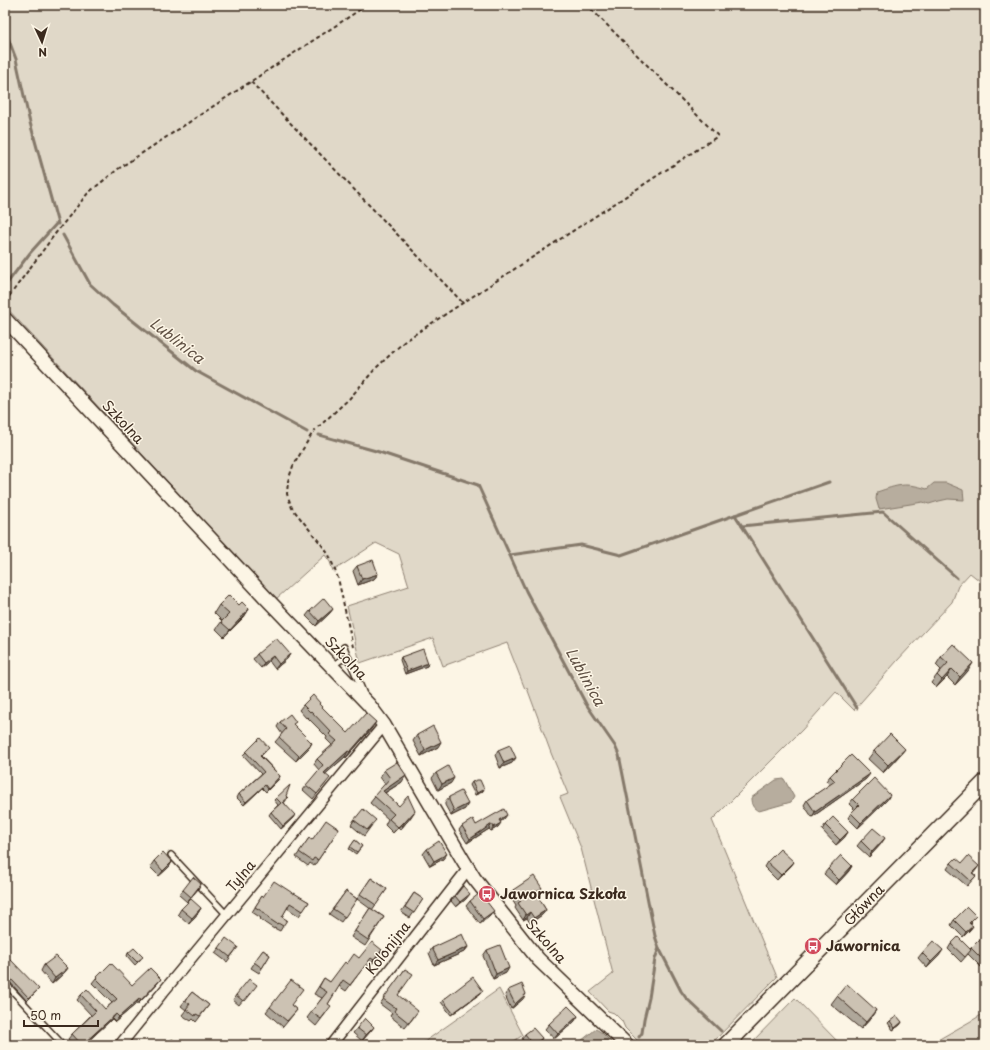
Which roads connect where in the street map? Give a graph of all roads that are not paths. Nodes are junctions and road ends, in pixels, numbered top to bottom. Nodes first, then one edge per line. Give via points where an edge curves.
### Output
1 (5, 319) edge
2 (344, 647) dead end
3 (350, 661) junction
4 (332, 667) junction
5 (370, 705) junction
6 (384, 725) junction
7 (985, 782) edge
8 (171, 855) dead end
9 (468, 869) junction
10 (227, 914) junction
11 (5, 983) edge
12 (63, 1045) edge
13 (120, 1045) edge
14 (331, 1045) edge
15 (627, 1045) edge
16 (726, 1045) edge

1 - 4 street, Szkolna
2 - 3 lane
3 - 4 lane via 342,659
3 - 5 lane
4 - 5 street, Szkolna
5 - 6 street, Szkolna
6 - 9 street, Szkolna
6 - 10 street, Tylna
7 - 16 main road, Główna
8 - 10 lane
9 - 14 street, Kolonijna
9 - 15 street, Szkolna via 538,959
10 - 13 street, Tylna
11 - 12 lane

